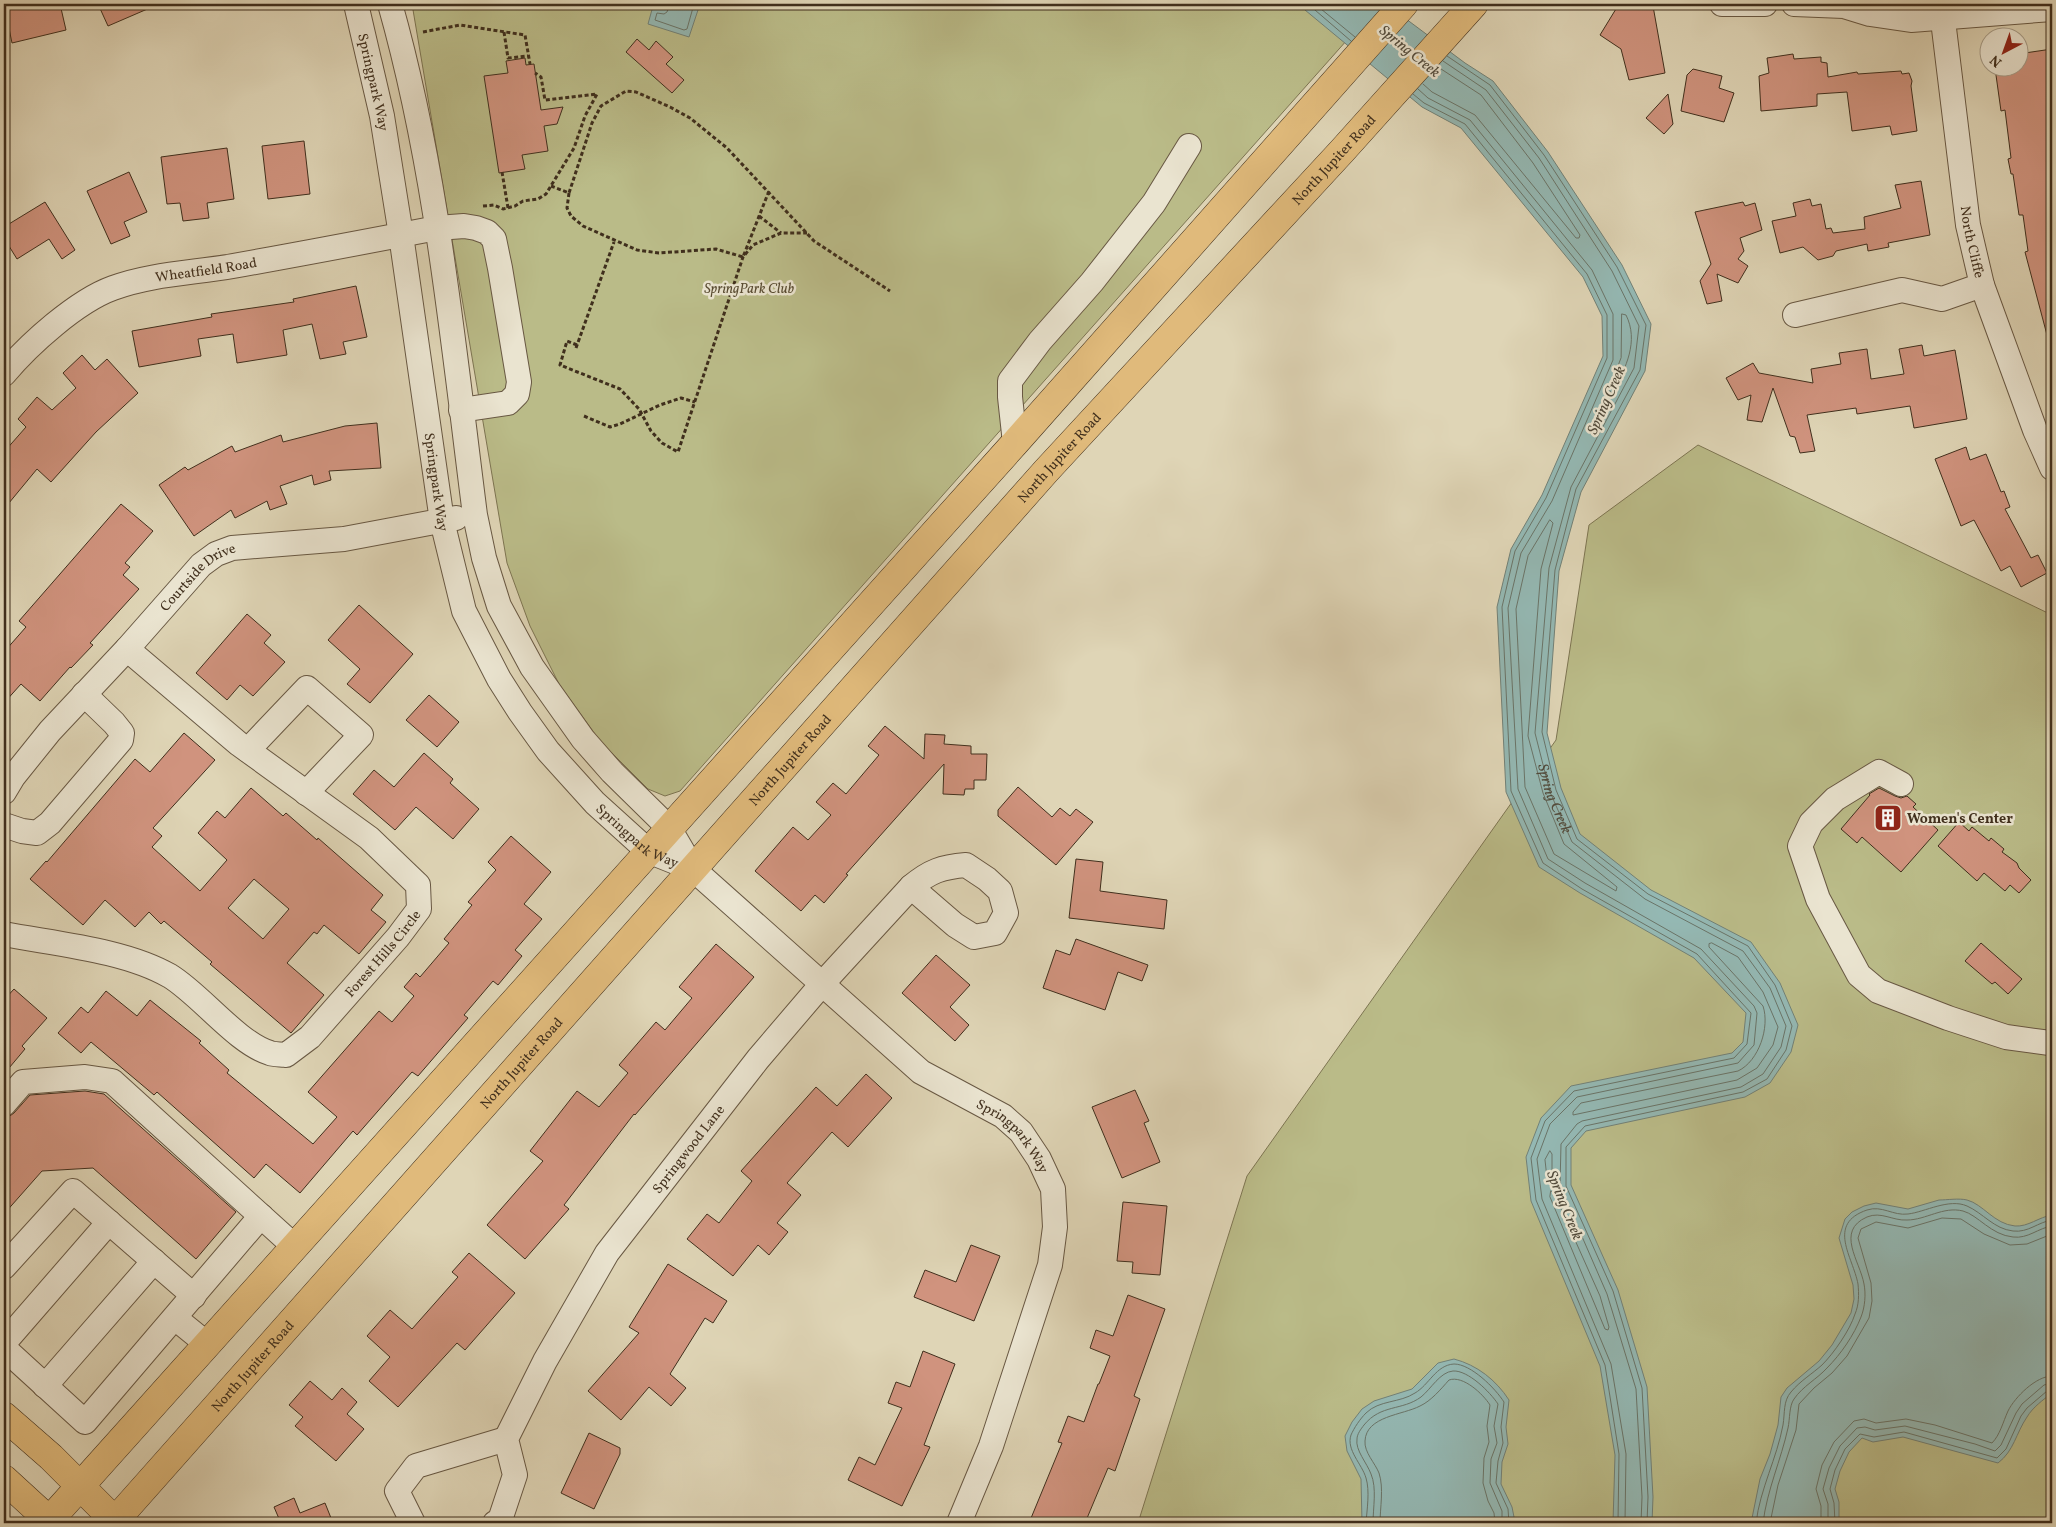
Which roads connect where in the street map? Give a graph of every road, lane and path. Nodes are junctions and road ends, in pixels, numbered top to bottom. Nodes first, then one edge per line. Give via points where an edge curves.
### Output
1 (356, 4) edge
2 (390, 4) edge
3 (1404, 4) edge
4 (1474, 4) edge
5 (1722, 4) edge
6 (1765, 4) edge
7 (1794, 4) edge
8 (2052, 9) edge
9 (1941, 11) edge
10 (423, 32) dead end
11 (504, 32) junction
12 (528, 56) junction
13 (530, 64) dead end
14 (535, 73) dead end
15 (1190, 146) dead end
16 (502, 172) dead end
17 (551, 186) junction
18 (769, 191) junction
19 (569, 193) junction
20 (474, 207) dead end
21 (508, 208) junction
22 (759, 216) junction
23 (438, 228) junction
24 (808, 233) junction
25 (781, 234) junction
26 (401, 235) junction
27 (614, 242) junction
28 (743, 258) junction
29 (1982, 286) junction
30 (890, 290) dead end
31 (1794, 315) dead end
32 (4, 374) edge
33 (695, 402) junction
34 (461, 410) junction
35 (642, 414) junction
36 (584, 416) dead end
37 (1015, 443) junction
38 (2052, 468) edge
39 (1046, 471) junction
40 (475, 515) junction
41 (442, 521) junction
42 (127, 649) junction
43 (84, 694) junction
44 (248, 750) junction
45 (1901, 784) dead end
46 (4, 792) edge
47 (306, 793) junction
48 (4, 824) edge
49 (669, 828) junction
50 (648, 851) junction
51 (693, 869) junction
52 (910, 887) dead end
53 (4, 934) edge
54 (822, 984) junction
55 (2052, 1042) edge
56 (4, 1104) edge
57 (261, 1216) junction
58 (109, 1222) junction
59 (294, 1246) junction
60 (154, 1260) junction
61 (4, 1267) edge
62 (194, 1296) junction
63 (175, 1318) junction
64 (4, 1343) edge
65 (207, 1344) junction
66 (4, 1348) edge
67 (45, 1386) junction
68 (4, 1416) edge
69 (506, 1439) junction
70 (4, 1479) edge
71 (79, 1487) junction
72 (50, 1522) edge
73 (115, 1523) edge
74 (413, 1523) edge
75 (495, 1523) edge
76 (959, 1523) edge

1 - 26 street, Springpark Way via 382,116
2 - 23 street, Springpark Way via 416,105
3 - 37 main road
4 - 39 main road, North Jupiter Road
5 - 6 street
7 - 9 street via 1844,6 1870,14 1911,20
8 - 9 street
9 - 29 street, North Cliffe via 1968,225
10 - 11 path via 460,25
11 - 12 path via 525,35
11 - 12 path via 508,58
12 - 13 path
14 - 17 path via 540,77 545,100 597,94 574,148
15 - 37 street via 1154,203 1010,381
16 - 21 path
17 - 19 path
17 - 21 path via 538,199 523,200
18 - 19 path via 727,148 690,118 636,92 626,91 601,106 592,123
18 - 22 path
18 - 24 path
19 - 27 path via 567,208 571,216
20 - 21 path via 494,205
22 - 25 path
22 - 28 path
23 - 26 street, Wheatfield Road
23 - 34 street, Springpark Way
23 - 34 street, Wheatfield Road via 476,228 494,239 519,382 517,394 508,403
24 - 25 path
24 - 30 path via 814,241
25 - 28 path via 753,245
26 - 32 street, Wheatfield Road via 156,277 113,288 47,330
26 - 41 street, Springpark Way
27 - 28 path via 658,254 716,249
27 - 35 path via 577,347 567,342 560,365 620,388
28 - 33 path
29 - 31 street via 1942,299 1902,290
29 - 38 street, North Cliffe
33 - 35 path via 681,398
33 - 35 path via 678,452 662,443
34 - 40 street, Springpark Way
35 - 36 path via 610,427
37 - 39 main road
37 - 49 main road
39 - 51 main road, North Jupiter Road
40 - 41 street, Courtside Drive
40 - 49 street, Springpark Way via 499,606 532,667 582,739
41 - 42 street, Courtside Drive via 344,539 232,548 216,554 201,565
41 - 50 street, Springpark Way via 464,611 499,679 548,751 595,803
42 - 43 street, Courtside Drive
42 - 44 street, Forest Hills Circle
43 - 46 street, Courtside Drive via 50,731
43 - 48 street via 114,723 122,734 120,740 50,823 37,833
44 - 47 street, Forest Hills Circle
44 - 47 street via 307,688 361,735
45 - 55 street via 1880,772 1835,799 1811,823 1800,846 1818,899 1859,975 1878,991 1948,1018 2006,1037
47 - 53 street, Forest Hills Circle via 369,838 418,885 419,909 310,1037 286,1055 270,1053 249,1042 171,977 141,963
49 - 50 main road
49 - 51 street, Springpark Way
50 - 51 street, Springpark Way
50 - 59 main road
51 - 54 street, Springpark Way
51 - 73 main road, North Jupiter Road
52 - 54 street, Springwood Lane
54 - 69 street, Springwood Lane via 758,1059 607,1253 545,1361
54 - 76 street, Springpark Way via 922,1072 1003,1116 1021,1132 1053,1189 1056,1227 1050,1265 991,1446
56 - 57 street via 23,1082 85,1077 112,1081
57 - 59 street
57 - 62 street
58 - 60 street
58 - 61 street via 73,1191
58 - 64 street
59 - 65 main road
60 - 62 street
60 - 67 street
62 - 63 street
63 - 65 street
63 - 67 street via 85,1422
65 - 71 main road
66 - 67 street
68 - 71 main road via 51,1457
69 - 74 street via 416,1466 397,1491
69 - 75 street via 515,1475 500,1520
70 - 72 main road
71 - 72 main road
71 - 73 main road

